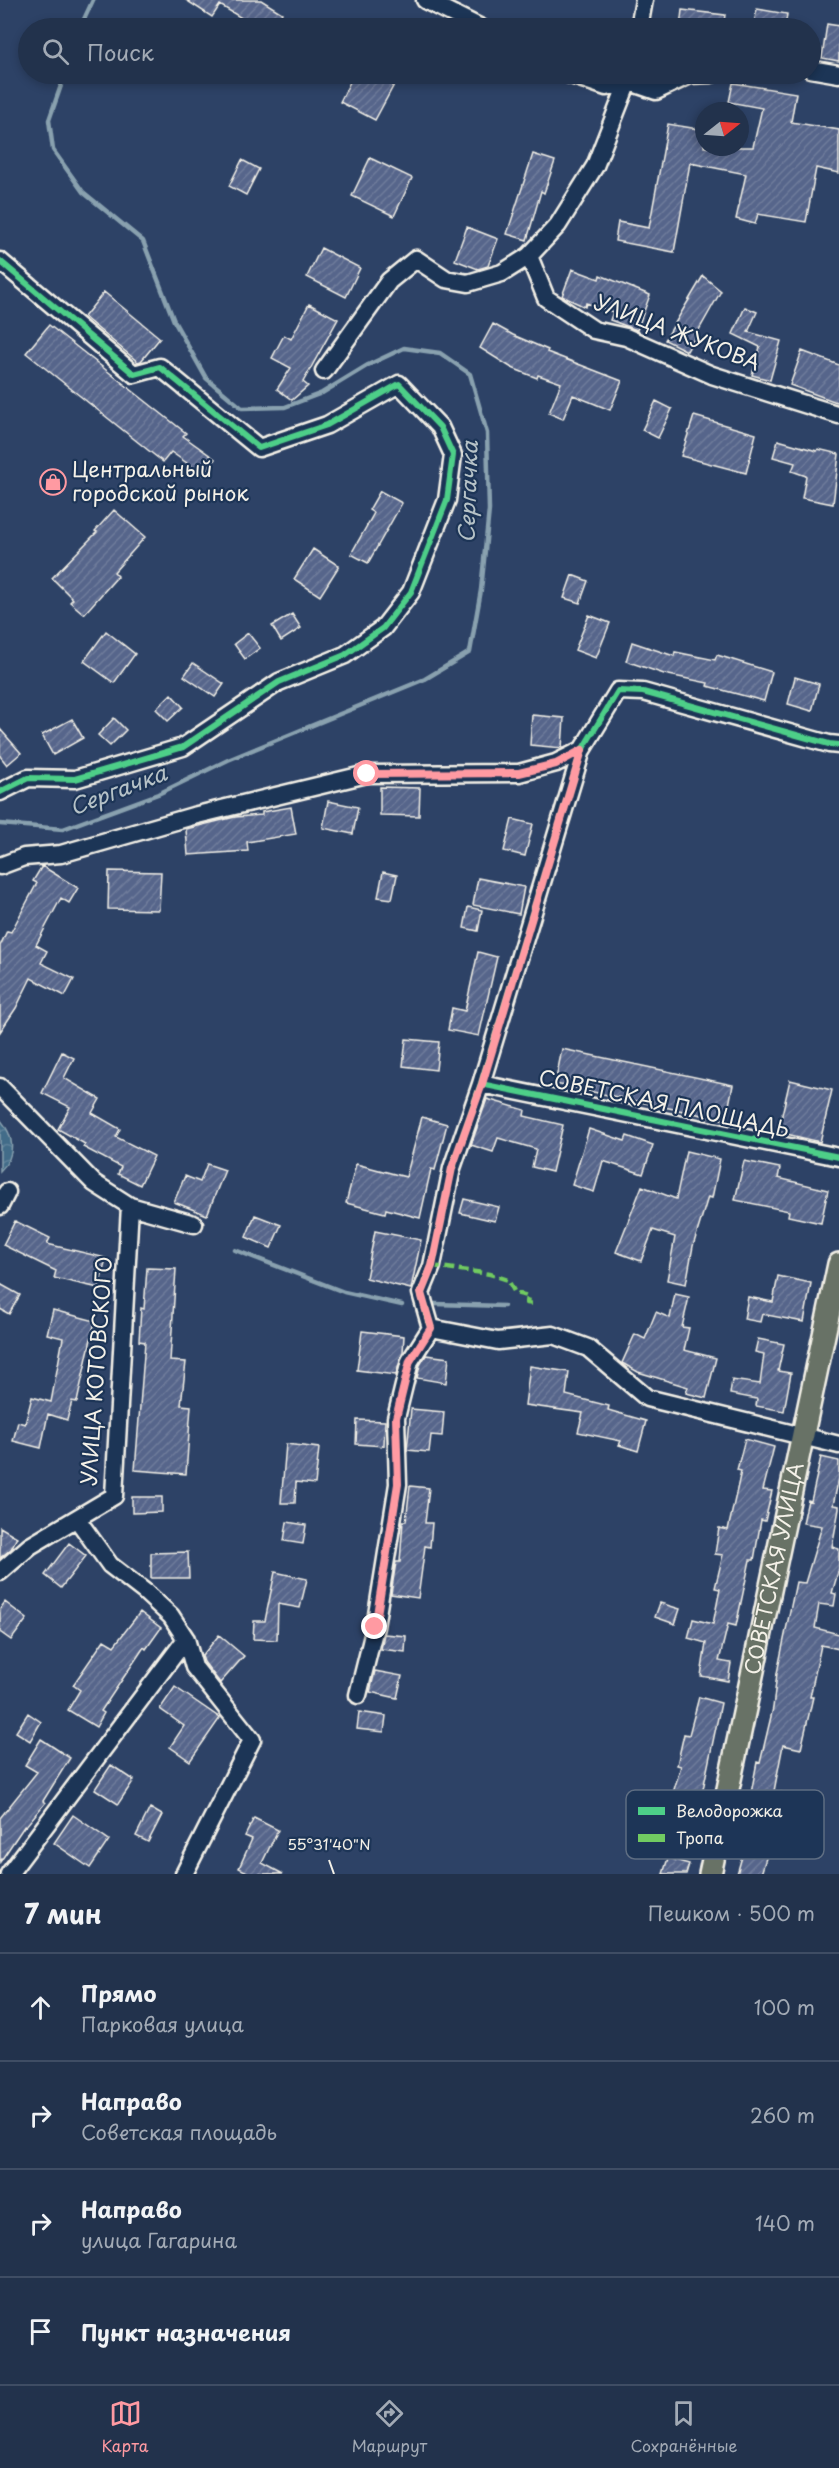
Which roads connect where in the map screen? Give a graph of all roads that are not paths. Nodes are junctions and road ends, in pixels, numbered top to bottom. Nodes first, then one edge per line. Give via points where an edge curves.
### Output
1 (425, 0) edge
2 (644, 0) edge
3 (461, 18) edge
4 (641, 18) edge
5 (821, 71) edge
6 (839, 74) edge
7 (597, 84) edge
8 (614, 84) edge
9 (628, 84) edge
10 (642, 84) edge
11 (671, 84) edge
12 (529, 256) junction
13 (0, 261) edge
14 (324, 371) dead end
15 (839, 415) edge
16 (839, 745) edge
17 (582, 750) junction
18 (0, 792) edge
19 (0, 866) edge
20 (482, 1084) junction
21 (0, 1087) edge
22 (839, 1157) edge
23 (130, 1206) junction
24 (194, 1224) dead end
25 (839, 1264) edge
26 (431, 1328) junction
27 (803, 1435) junction
28 (839, 1445) edge
29 (76, 1519) junction
30 (0, 1572) edge
31 (186, 1639) junction
32 (358, 1695) dead end
33 (728, 1790) edge
34 (713, 1859) edge
35 (9, 1874) edge
36 (184, 1874) edge
37 (710, 1874) edge

1 - 3 street
2 - 4 street
5 - 6 street
7 - 8 street
9 - 12 street via 595,166 558,225
10 - 11 street via 656,91
12 - 14 street via 502,273 468,284 446,279 416,259 389,281
12 - 15 street, УЛИЦА ЖУКОВА via 546,298 594,330 626,337 712,375
13 - 18 street via 134,374 160,367 259,448 327,425 399,384 440,427 453,454 447,500 411,592 383,628 345,655 279,682 183,747 75,778 28,777
16 - 17 street via 643,692 618,691
17 - 19 street via 556,764 519,773 367,774 193,816 61,854 24,857
17 - 20 street
20 - 22 street, СОВЕТСКАЯ ПЛОЩАДЬ
20 - 26 street via 452,1168 432,1266 421,1293
21 - 23 street via 94,1183
23 - 24 street
23 - 29 street, УЛИЦА КОТОВСКОГО via 114,1496
25 - 27 main road, СОВЕТСКАЯ УЛИЦА
26 - 27 street via 498,1341 553,1335 588,1348 647,1398
26 - 32 street via 410,1361 396,1418 398,1484 375,1627
27 - 28 street
27 - 33 main road, СОВЕТСКАЯ УЛИЦА
29 - 30 street, УЛИЦА КОТОВСКОГО via 30,1546
29 - 31 street via 110,1565 171,1616
31 - 35 street
31 - 36 street via 194,1666 252,1740
34 - 37 main road, СОВЕТСКАЯ УЛИЦА

